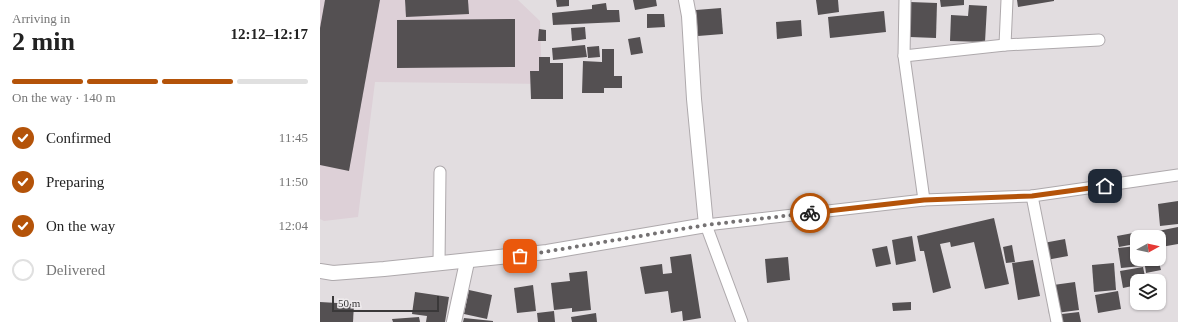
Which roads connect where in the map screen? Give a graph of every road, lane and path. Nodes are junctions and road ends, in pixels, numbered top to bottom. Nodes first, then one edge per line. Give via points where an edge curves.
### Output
1 (686, 0) edge
2 (904, 0) edge
3 (1007, 0) edge
4 (1099, 40) dead end
5 (1005, 45) junction
6 (904, 56) junction
7 (440, 172) dead end
8 (1178, 175) edge
9 (1032, 196) junction
10 (924, 200) junction
11 (706, 225) junction
12 (467, 262) junction
13 (439, 264) junction
14 (320, 271) edge
15 (454, 322) edge
16 (742, 322) edge
17 (1057, 322) edge

1 - 11 street
2 - 6 street
3 - 5 street
4 - 5 street
5 - 6 street
6 - 10 street
7 - 13 street
8 - 9 street
9 - 10 street
9 - 17 street
10 - 11 street
11 - 12 street via 547,252
11 - 16 street
12 - 13 street
12 - 15 street
13 - 14 street via 333,273

